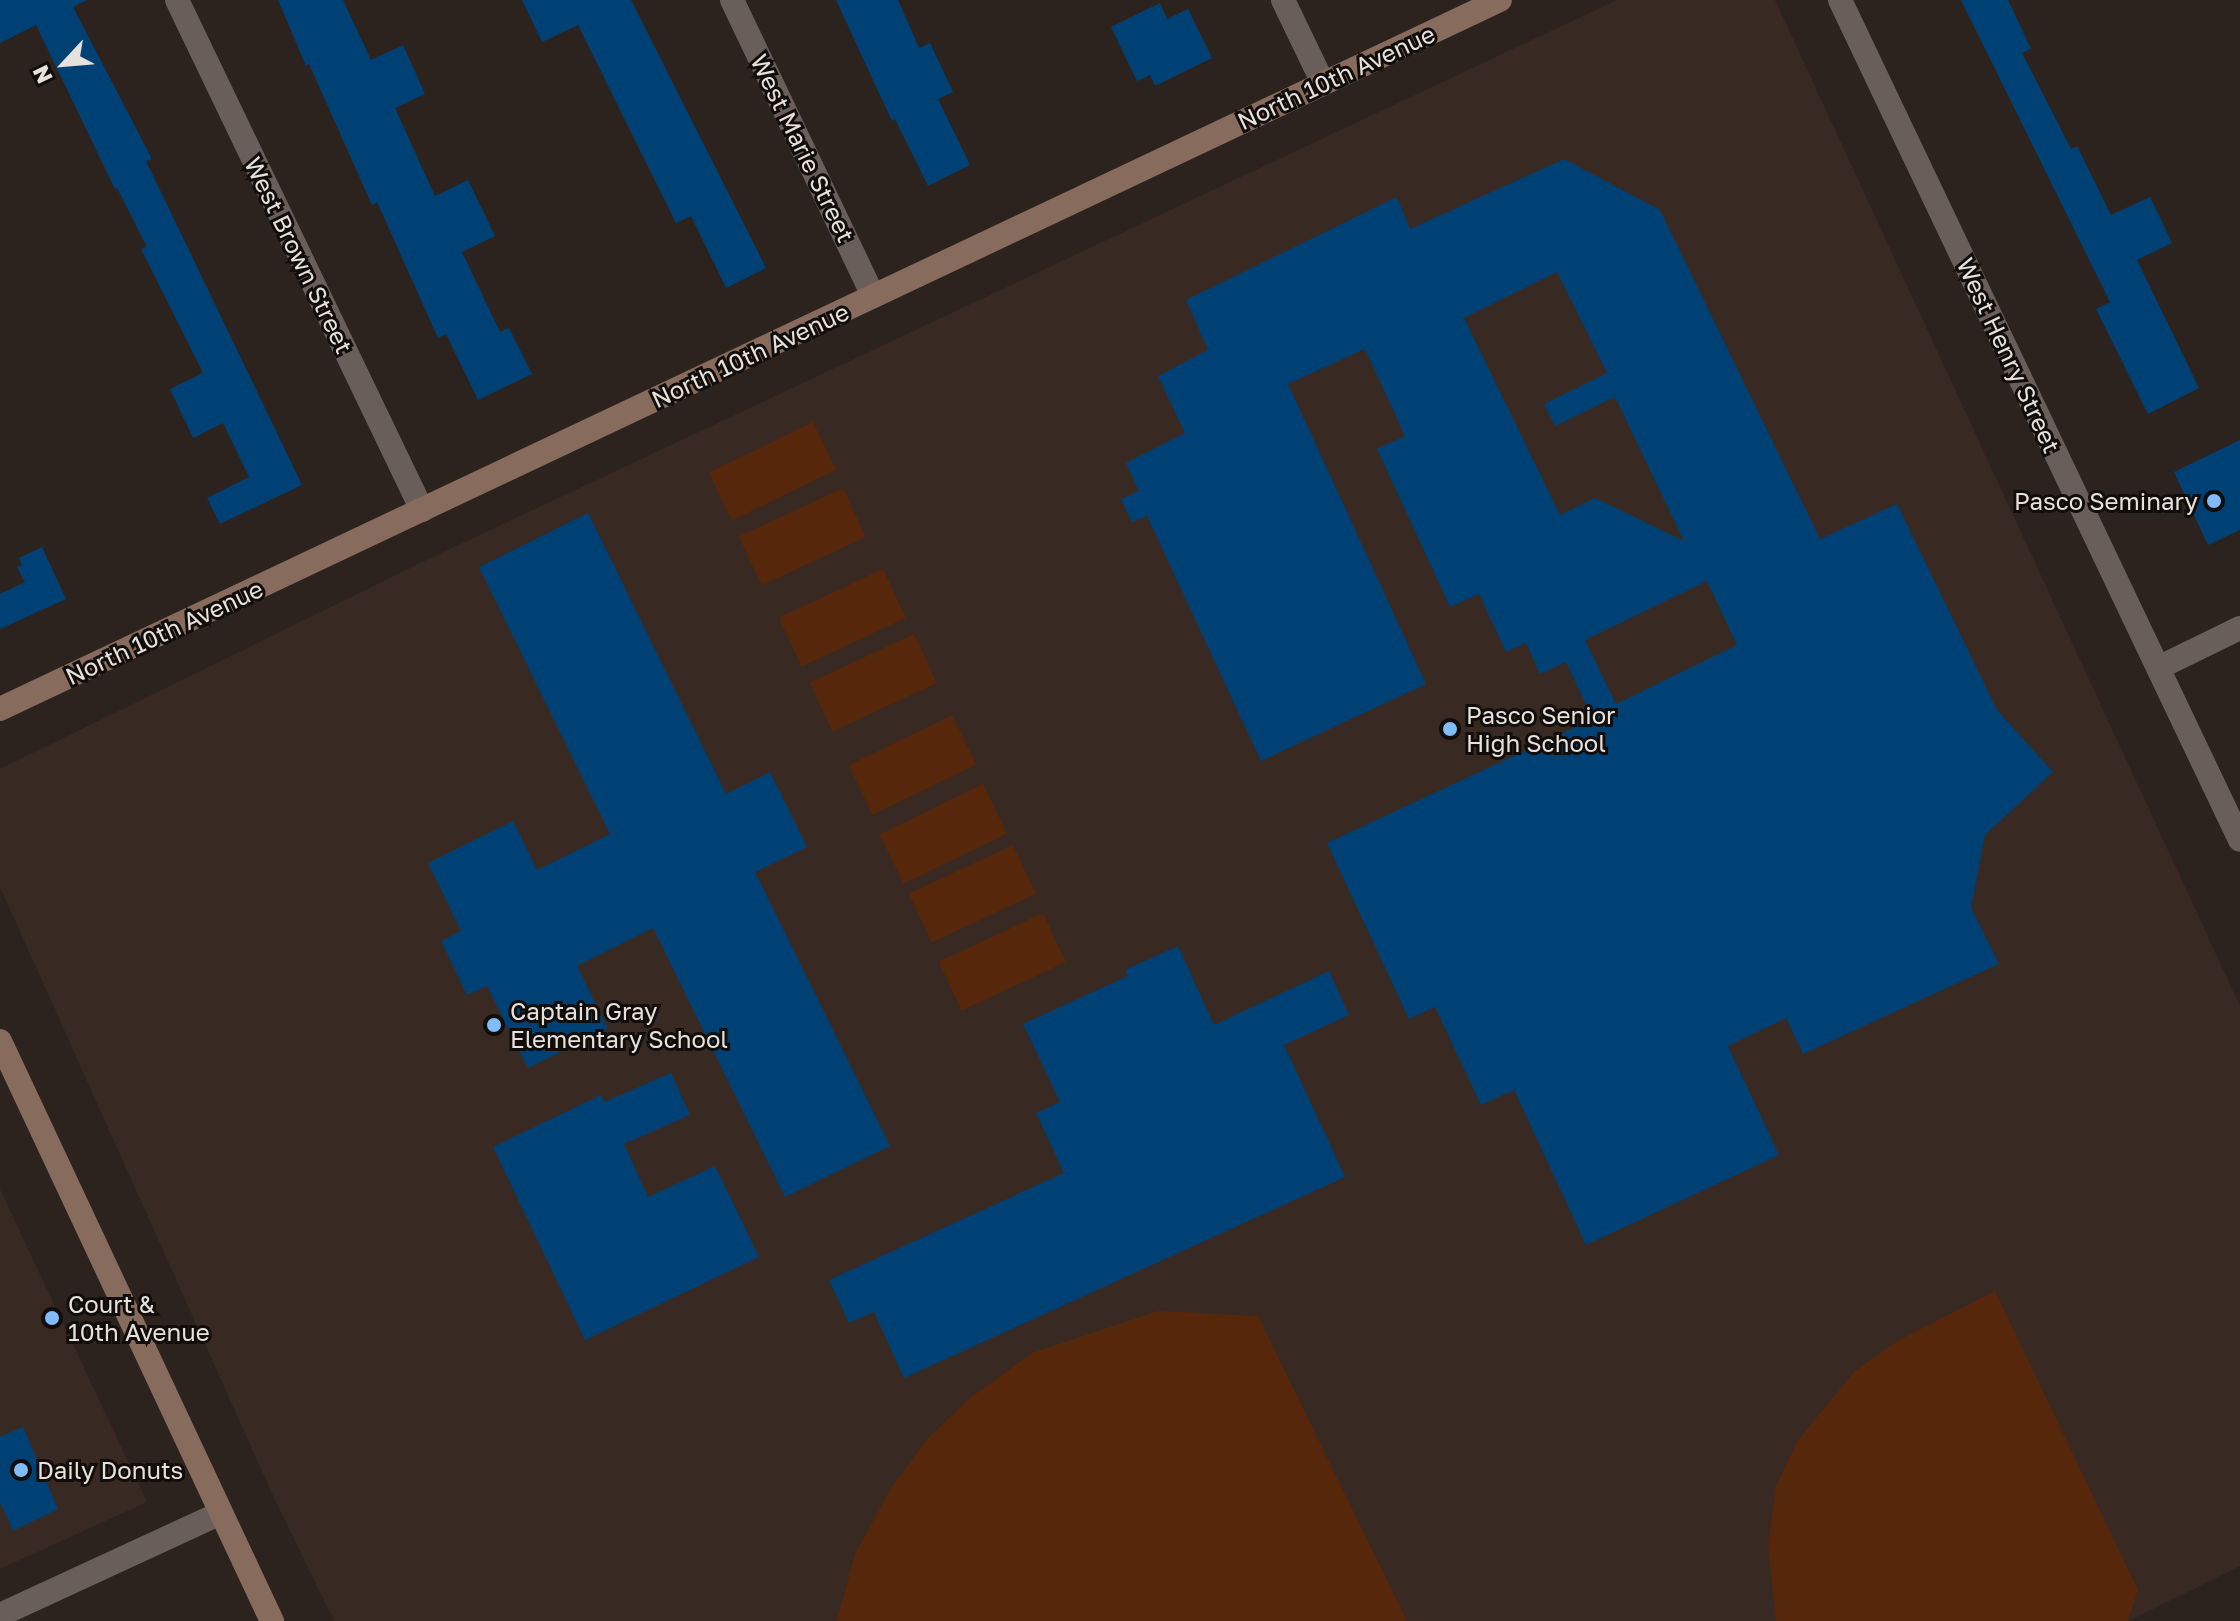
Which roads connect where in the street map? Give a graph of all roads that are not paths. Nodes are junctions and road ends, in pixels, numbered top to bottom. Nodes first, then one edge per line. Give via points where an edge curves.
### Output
1 (177, 0) edge
2 (732, 0) edge
3 (1283, 0) edge
4 (1500, 0) edge
5 (1840, 0) edge
6 (1323, 83) junction
7 (873, 296) junction
8 (422, 510) junction
9 (2240, 628) edge
10 (2158, 668) junction
11 (0, 709) edge
12 (2240, 840) edge
13 (0, 1041) edge
14 (221, 1513) junction
15 (0, 1615) edge
16 (272, 1621) edge

1 - 8 street, West Brown Street
2 - 7 street, West Marie Street
3 - 6 street
4 - 6 street, North 10th Avenue
5 - 10 street, West Henry Street
6 - 7 street, North 10th Avenue
7 - 8 street, North 10th Avenue
8 - 11 street, North 10th Avenue
9 - 10 street
10 - 12 street, West Henry Street
13 - 14 street
14 - 15 street
14 - 16 street

